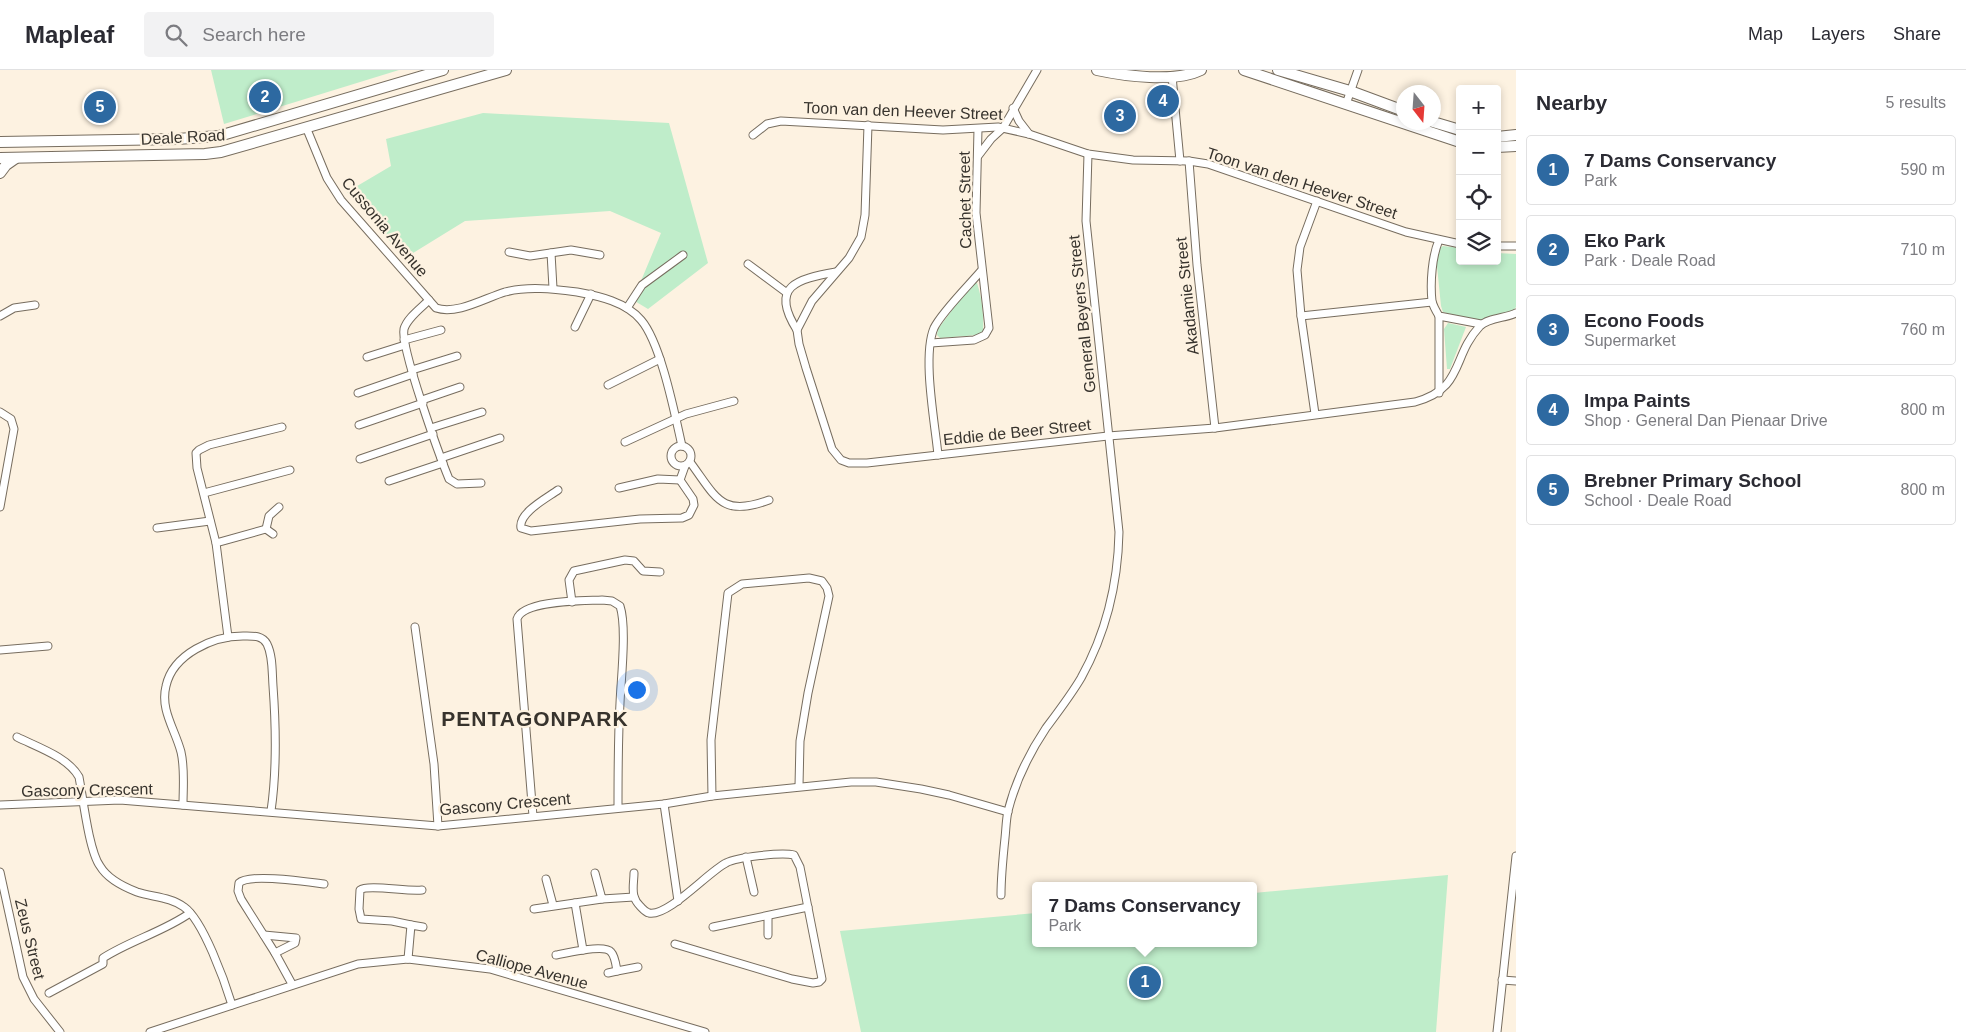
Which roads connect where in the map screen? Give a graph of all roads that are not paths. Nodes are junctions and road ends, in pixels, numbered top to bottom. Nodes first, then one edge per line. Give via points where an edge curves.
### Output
1 (442, 70) edge
2 (506, 70) edge
3 (1037, 70) edge
4 (1201, 70) edge
5 (1244, 70) edge
6 (1278, 70) edge
7 (1358, 70) edge
8 (1102, 71) edge
9 (422, 76) junction
10 (1172, 76) junction
11 (427, 91) junction
12 (1350, 91) junction
13 (1346, 104) junction
14 (313, 108) junction
15 (1013, 108) junction
16 (1396, 108) edge
17 (281, 118) junction
18 (1441, 124) edge
19 (868, 125) junction
20 (306, 127) junction
21 (978, 128) junction
22 (1003, 128) junction
23 (1456, 128) edge
24 (1029, 134) junction
25 (753, 135) dead end
26 (1516, 136) edge
27 (1501, 137) edge
28 (133, 140) junction
29 (1456, 141) edge
30 (0, 142) edge
31 (1516, 146) edge
32 (1501, 147) edge
33 (1088, 154) junction
34 (135, 155) junction
35 (978, 156) junction
36 (42, 157) junction
37 (0, 158) edge
38 (1180, 160) junction
39 (1189, 161) junction
40 (0, 173) edge
41 (1318, 201) junction
42 (1439, 240) junction
43 (1456, 243) edge
44 (1501, 246) edge
45 (1516, 246) edge
46 (509, 252) dead end
47 (551, 253) junction
48 (600, 255) dead end
49 (683, 255) dead end
50 (748, 264) dead end
51 (981, 271) junction
52 (837, 272) junction
53 (553, 288) junction
54 (787, 293) junction
55 (591, 294) junction
56 (429, 300) junction
57 (1432, 302) junction
58 (35, 305) dead end
59 (627, 308) junction
60 (1516, 313) edge
61 (0, 316) edge
62 (1301, 316) junction
63 (1439, 316) junction
64 (1482, 324) junction
65 (575, 327) dead end
66 (441, 330) dead end
67 (797, 330) junction
68 (404, 342) junction
69 (931, 344) junction
70 (457, 356) dead end
71 (367, 357) dead end
72 (660, 360) junction
73 (413, 372) junction
74 (608, 385) dead end
75 (460, 387) dead end
76 (358, 393) dead end
77 (1439, 393) junction
78 (422, 401) junction
79 (734, 401) dead end
80 (0, 412) edge
81 (482, 412) dead end
82 (1315, 414) junction
83 (676, 419) junction
84 (359, 425) dead end
85 (282, 427) dead end
86 (1215, 428) junction
87 (432, 431) junction
88 (1108, 436) junction
89 (500, 438) dead end
90 (625, 442) dead end
91 (682, 446) junction
92 (938, 454) junction
93 (360, 459) dead end
94 (442, 460) junction
95 (687, 464) junction
96 (290, 470) dead end
97 (680, 480) junction
98 (389, 481) dead end
99 (481, 483) dead end
100 (619, 488) dead end
101 (558, 490) dead end
102 (204, 493) junction
103 (769, 500) dead end
104 (0, 507) edge
105 (279, 507) dead end
106 (210, 521) junction
107 (157, 528) dead end
108 (266, 529) junction
109 (273, 534) dead end
110 (216, 543) junction
111 (660, 572) dead end
112 (572, 602) junction
113 (414, 627) dead end
114 (228, 637) junction
115 (48, 646) dead end
116 (0, 650) edge
117 (17, 737) dead end
118 (799, 786) junction
119 (712, 796) junction
120 (83, 800) junction
121 (664, 804) junction
122 (183, 805) junction
123 (0, 806) edge
124 (618, 807) junction
125 (271, 811) junction
126 (1008, 812) junction
127 (533, 816) junction
128 (438, 826) junction
129 (1516, 856) edge
130 (746, 858) junction
131 (1516, 868) edge
132 (0, 872) edge
133 (595, 873) dead end
134 (634, 873) dead end
135 (546, 879) dead end
136 (324, 884) dead end
137 (422, 890) dead end
138 (754, 892) dead end
139 (1001, 895) dead end
140 (634, 897) junction
141 (602, 899) junction
142 (678, 901) junction
143 (575, 903) junction
144 (553, 905) junction
145 (808, 906) junction
146 (534, 909) dead end
147 (190, 913) junction
148 (768, 916) junction
149 (411, 925) junction
150 (423, 927) dead end
151 (712, 927) dead end
152 (264, 935) junction
153 (768, 935) dead end
154 (675, 944) dead end
155 (583, 950) junction
156 (275, 953) junction
157 (556, 955) dead end
158 (408, 959) junction
159 (638, 967) dead end
160 (617, 971) junction
161 (608, 973) dead end
162 (1502, 980) junction
163 (1516, 981) edge
164 (292, 984) junction
165 (49, 993) dead end
166 (232, 1005) junction
167 (60, 1032) edge
168 (150, 1032) edge
169 (705, 1032) edge
170 (1497, 1032) edge

1 - 9 street, Deale Road
2 - 11 street, Deale Road
3 - 15 street
4 - 10 street
5 - 13 street
6 - 12 street
7 - 12 street
8 - 10 street via 1139,77
9 - 11 street
9 - 14 street, Deale Road
10 - 38 street
11 - 20 street, Deale Road
12 - 13 street
12 - 16 street
13 - 29 street
14 - 17 street, Deale Road
14 - 20 street via 305,114
15 - 22 street
15 - 24 street
17 - 20 street via 295,120
17 - 28 street, Deale Road via 219,136
18 - 23 street
19 - 21 street, Toon van den Heever Street via 943,130
19 - 25 street, Toon van den Heever Street via 781,121 768,124
19 - 52 street via 863,229 857,247
20 - 34 street, Deale Road via 221,152
20 - 56 street, Cussonia Avenue via 340,200
21 - 22 street, Toon van den Heever Street
21 - 35 street, Cachet Street
22 - 24 street, Toon van den Heever Street
22 - 35 street
24 - 33 street, Toon van den Heever Street
26 - 27 street
28 - 30 street, Deale Road
28 - 34 street
31 - 32 street
33 - 38 street, Toon van den Heever Street via 1133,160
33 - 88 street, General Beyers Street via 1086,221
34 - 36 street, Deale Road
35 - 51 street, Cachet Street via 976,213
36 - 37 street, Deale Road
36 - 40 street via 14,159
38 - 39 street, Toon van den Heever Street
39 - 41 street, Toon van den Heever Street via 1208,164
39 - 86 street, Akadamie Street
41 - 42 street, Toon van den Heever Street via 1406,232
41 - 62 street via 1298,257
42 - 43 street, Toon van den Heever Street
42 - 57 street via 1433,261
44 - 45 street
46 - 47 street via 530,256
47 - 48 street via 571,250
47 - 53 street
49 - 59 street via 642,285
50 - 54 street
51 - 69 street, Cachet Street via 934,327
51 - 69 street, Cachet Street via 988,316 987,332 974,340
52 - 54 street via 804,279
52 - 67 street via 812,301
53 - 55 street
53 - 56 street, Cussonia Avenue via 508,292 455,310 436,308
54 - 67 street via 785,307
55 - 59 street
55 - 65 street
56 - 68 street via 406,324
57 - 62 street
57 - 63 street
58 - 61 street via 14,308
59 - 72 street via 642,320
60 - 64 street
62 - 82 street
63 - 64 street
63 - 77 street
64 - 77 street via 1467,346 1454,375
66 - 68 street
67 - 92 street, Eddie de Beer Street via 826,433 841,460 867,463
68 - 71 street
68 - 73 street
69 - 92 street, Cachet Street
70 - 73 street
72 - 74 street
72 - 83 street
73 - 76 street
73 - 78 street
75 - 78 street
77 - 82 street, Eddie de Beer Street via 1415,402
78 - 84 street
78 - 87 street
79 - 83 street
80 - 104 street via 12,419 14,429
81 - 87 street
82 - 86 street, Eddie de Beer Street
83 - 90 street
83 - 91 street
85 - 102 street via 199,450 195,458
86 - 88 street, Eddie de Beer Street
87 - 93 street
87 - 94 street
88 - 92 street, Eddie de Beer Street
88 - 126 street, General Beyers Street via 1119,532 1118,564 1102,633 1081,678 1031,756
89 - 94 street
91 - 95 street via 690,450 691,458
91 - 95 street via 672,451 671,459 676,466
94 - 98 street
94 - 99 street via 452,482
95 - 97 street
95 - 103 street via 724,504 755,505
96 - 102 street
97 - 100 street via 658,479
97 - 101 street via 694,505 689,515 682,518 640,519 531,531 521,528 524,515
102 - 106 street
105 - 108 street via 269,516
106 - 107 street
106 - 110 street
108 - 109 street
108 - 110 street
110 - 114 street
111 - 112 street via 643,571 634,561 625,560 574,571 569,580
112 - 124 street via 612,601 621,611
112 - 127 street via 529,607 517,619
113 - 128 street via 434,764
114 - 122 street via 189,654 174,668 166,686 164,703 182,760
114 - 125 street via 257,636 266,643 269,651 276,738
115 - 116 street
117 - 120 street via 75,770
118 - 119 street, Gascony Crescent
118 - 119 street via 803,721 828,596 822,581 808,578 742,584 728,593 711,740
118 - 126 street, Gascony Crescent via 851,782 898,785
119 - 121 street, Gascony Crescent
120 - 122 street, Gascony Crescent
120 - 123 street, Gascony Crescent
120 - 147 street via 97,861 104,873 132,890 179,904
121 - 124 street, Gascony Crescent
121 - 142 street
122 - 125 street, Gascony Crescent
124 - 127 street, Gascony Crescent
125 - 128 street, Gascony Crescent
126 - 139 street, General Beyers Street
127 - 128 street, Gascony Crescent
129 - 131 street
130 - 138 street
130 - 142 street via 725,863
130 - 145 street via 794,855 800,867
131 - 162 street
132 - 167 street, Zeus Street via 23,977 34,998
133 - 141 street
134 - 140 street
135 - 144 street
136 - 152 street via 258,879 241,881 238,894
137 - 149 street via 366,887 360,890 361,919
140 - 141 street
140 - 142 street via 642,909 651,914
141 - 143 street
143 - 144 street
143 - 155 street
144 - 146 street
145 - 148 street
145 - 154 street via 821,972 819,982 792,979
147 - 165 street via 170,926 120,946 103,958 103,964
147 - 166 street via 215,958
148 - 151 street
148 - 153 street
149 - 150 street
149 - 158 street
152 - 156 street
152 - 156 street via 296,938 295,943
155 - 157 street
155 - 160 street via 611,951
156 - 164 street
158 - 164 street, Calliope Avenue via 358,964
158 - 169 street, Calliope Avenue via 490,969
159 - 160 street
160 - 161 street
162 - 163 street
162 - 170 street
164 - 166 street, Calliope Avenue
166 - 168 street, Calliope Avenue

